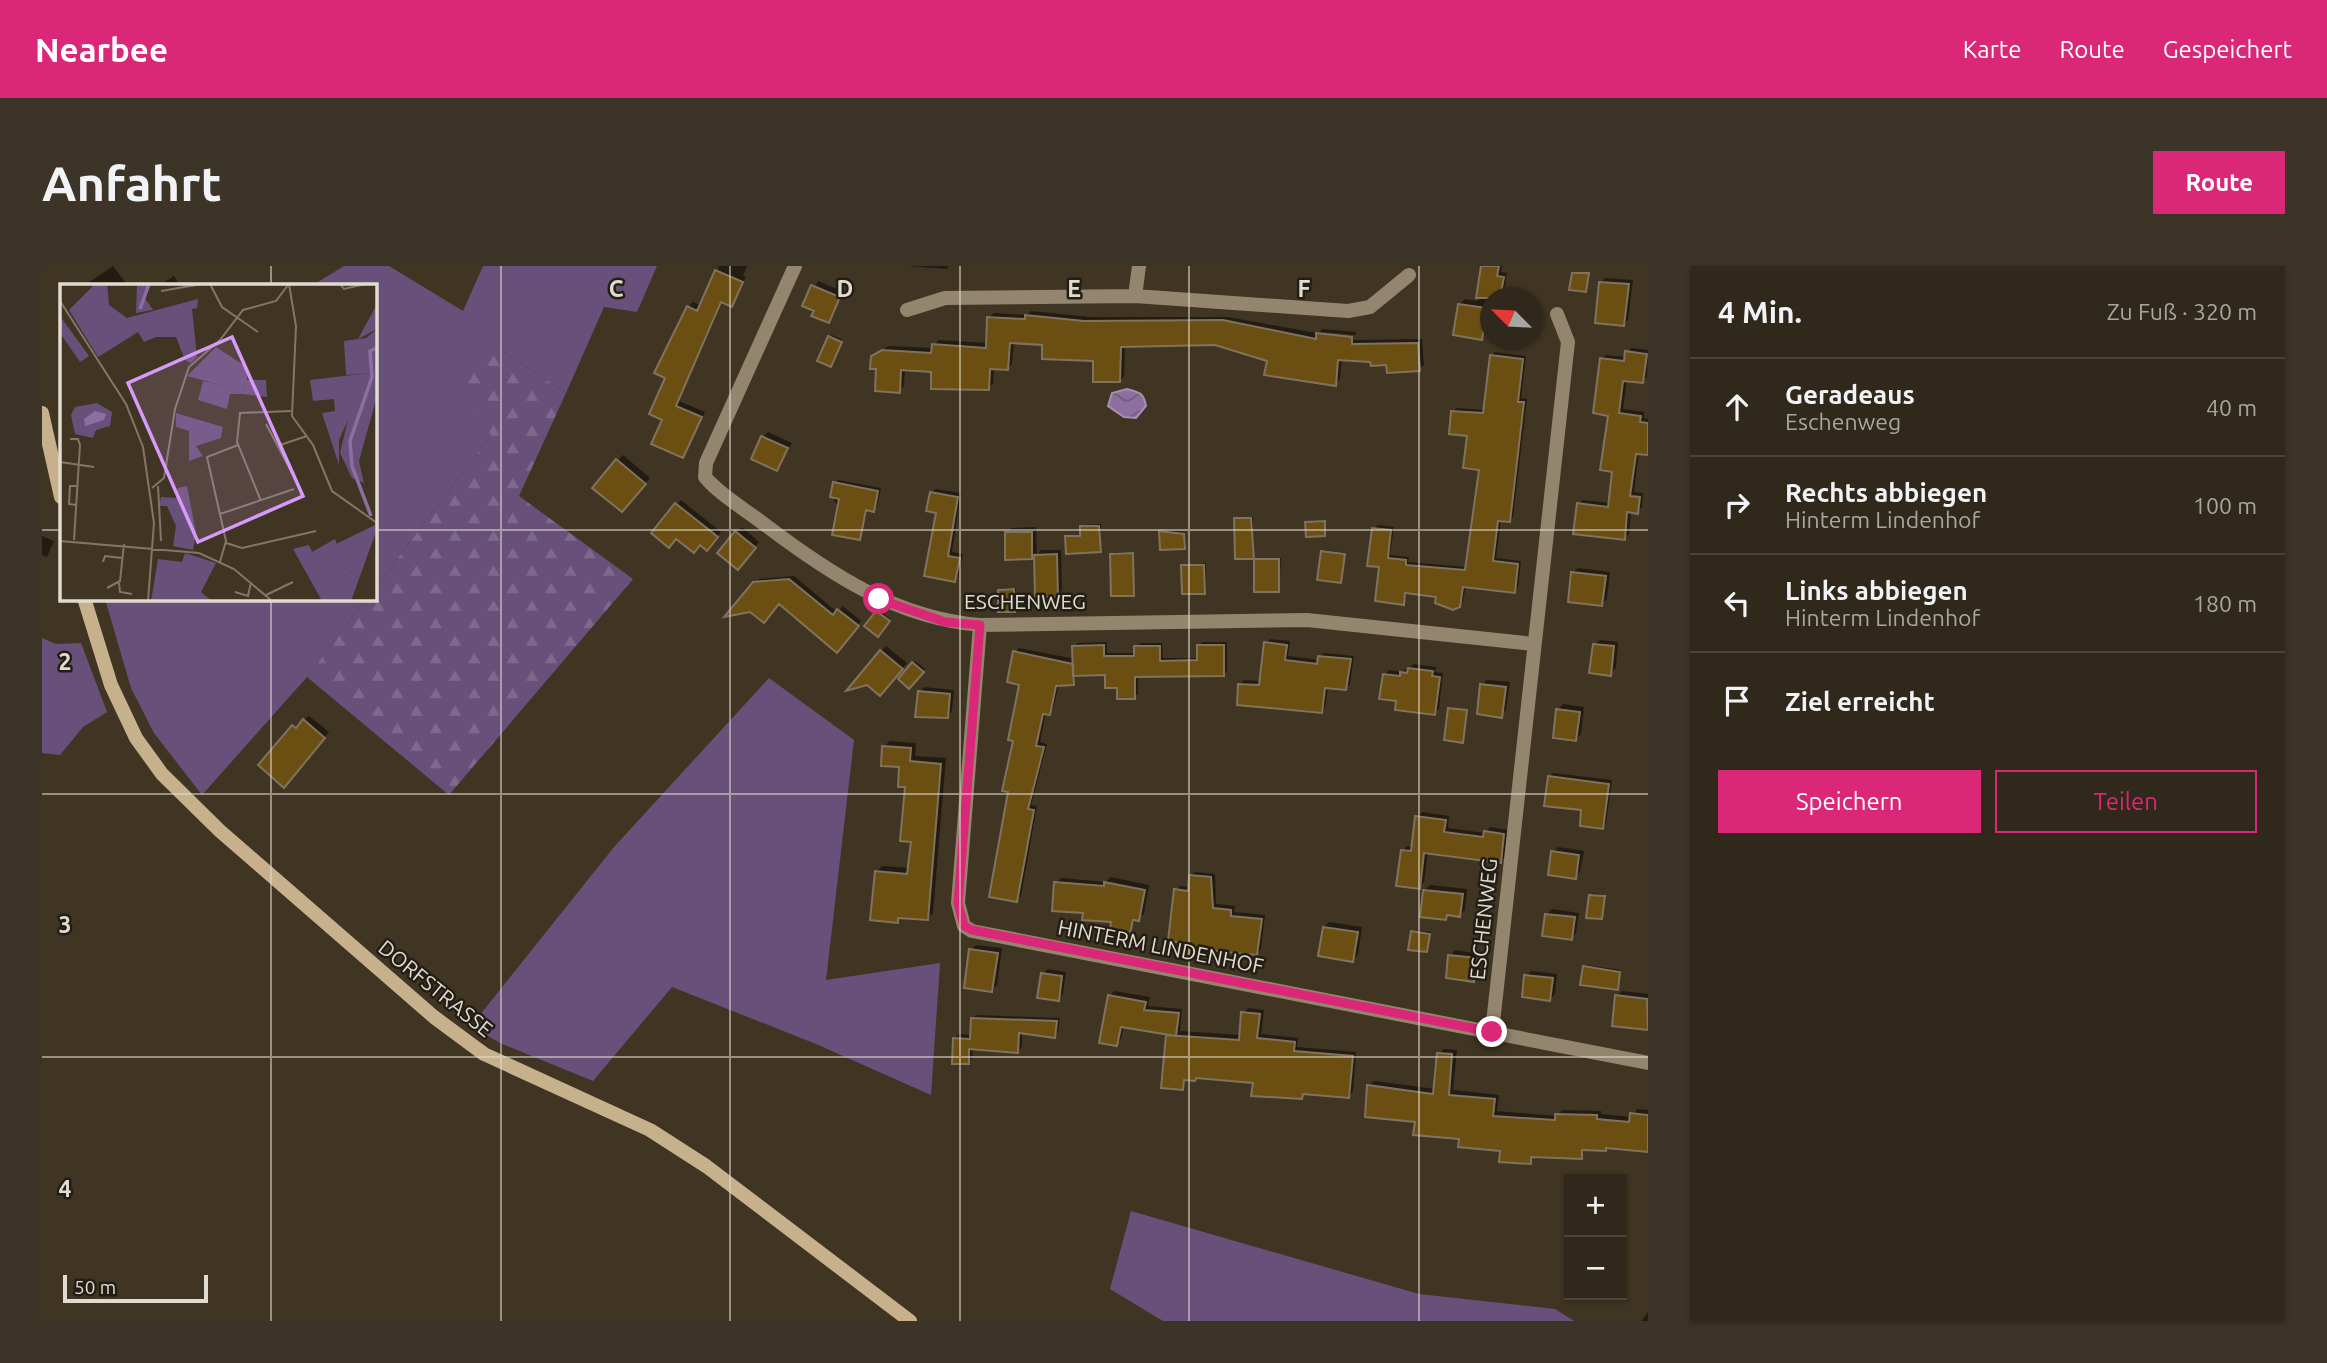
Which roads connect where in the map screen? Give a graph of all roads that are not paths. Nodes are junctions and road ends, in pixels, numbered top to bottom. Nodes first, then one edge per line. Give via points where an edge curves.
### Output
1 (795, 266) edge
2 (1139, 266) edge
3 (1409, 275) dead end
4 (1135, 296) junction
5 (907, 310) dead end
6 (1557, 314) dead end
7 (42, 413) edge
8 (60, 493) edge
9 (85, 600) edge
10 (980, 625) junction
11 (1534, 644) junction
12 (1492, 1032) junction
13 (1648, 1063) edge
14 (910, 1321) edge

1 - 10 street, ESCHENWEG via 706,463 705,477 845,582 945,622
2 - 4 street
3 - 4 street via 1370,307 1348,311
4 - 5 street via 945,298
6 - 11 street, ESCHENWEG via 1568,342
7 - 8 street
9 - 14 street, DORFSTRASSE via 111,685 136,738 162,774 251,858 434,1017 484,1054 661,1137
10 - 11 street, ESCHENWEG via 1307,620
10 - 12 street, HINTERM LINDENHOF via 958,903 964,926
11 - 12 street, ESCHENWEG
12 - 13 street, HINTERM LINDENHOF

